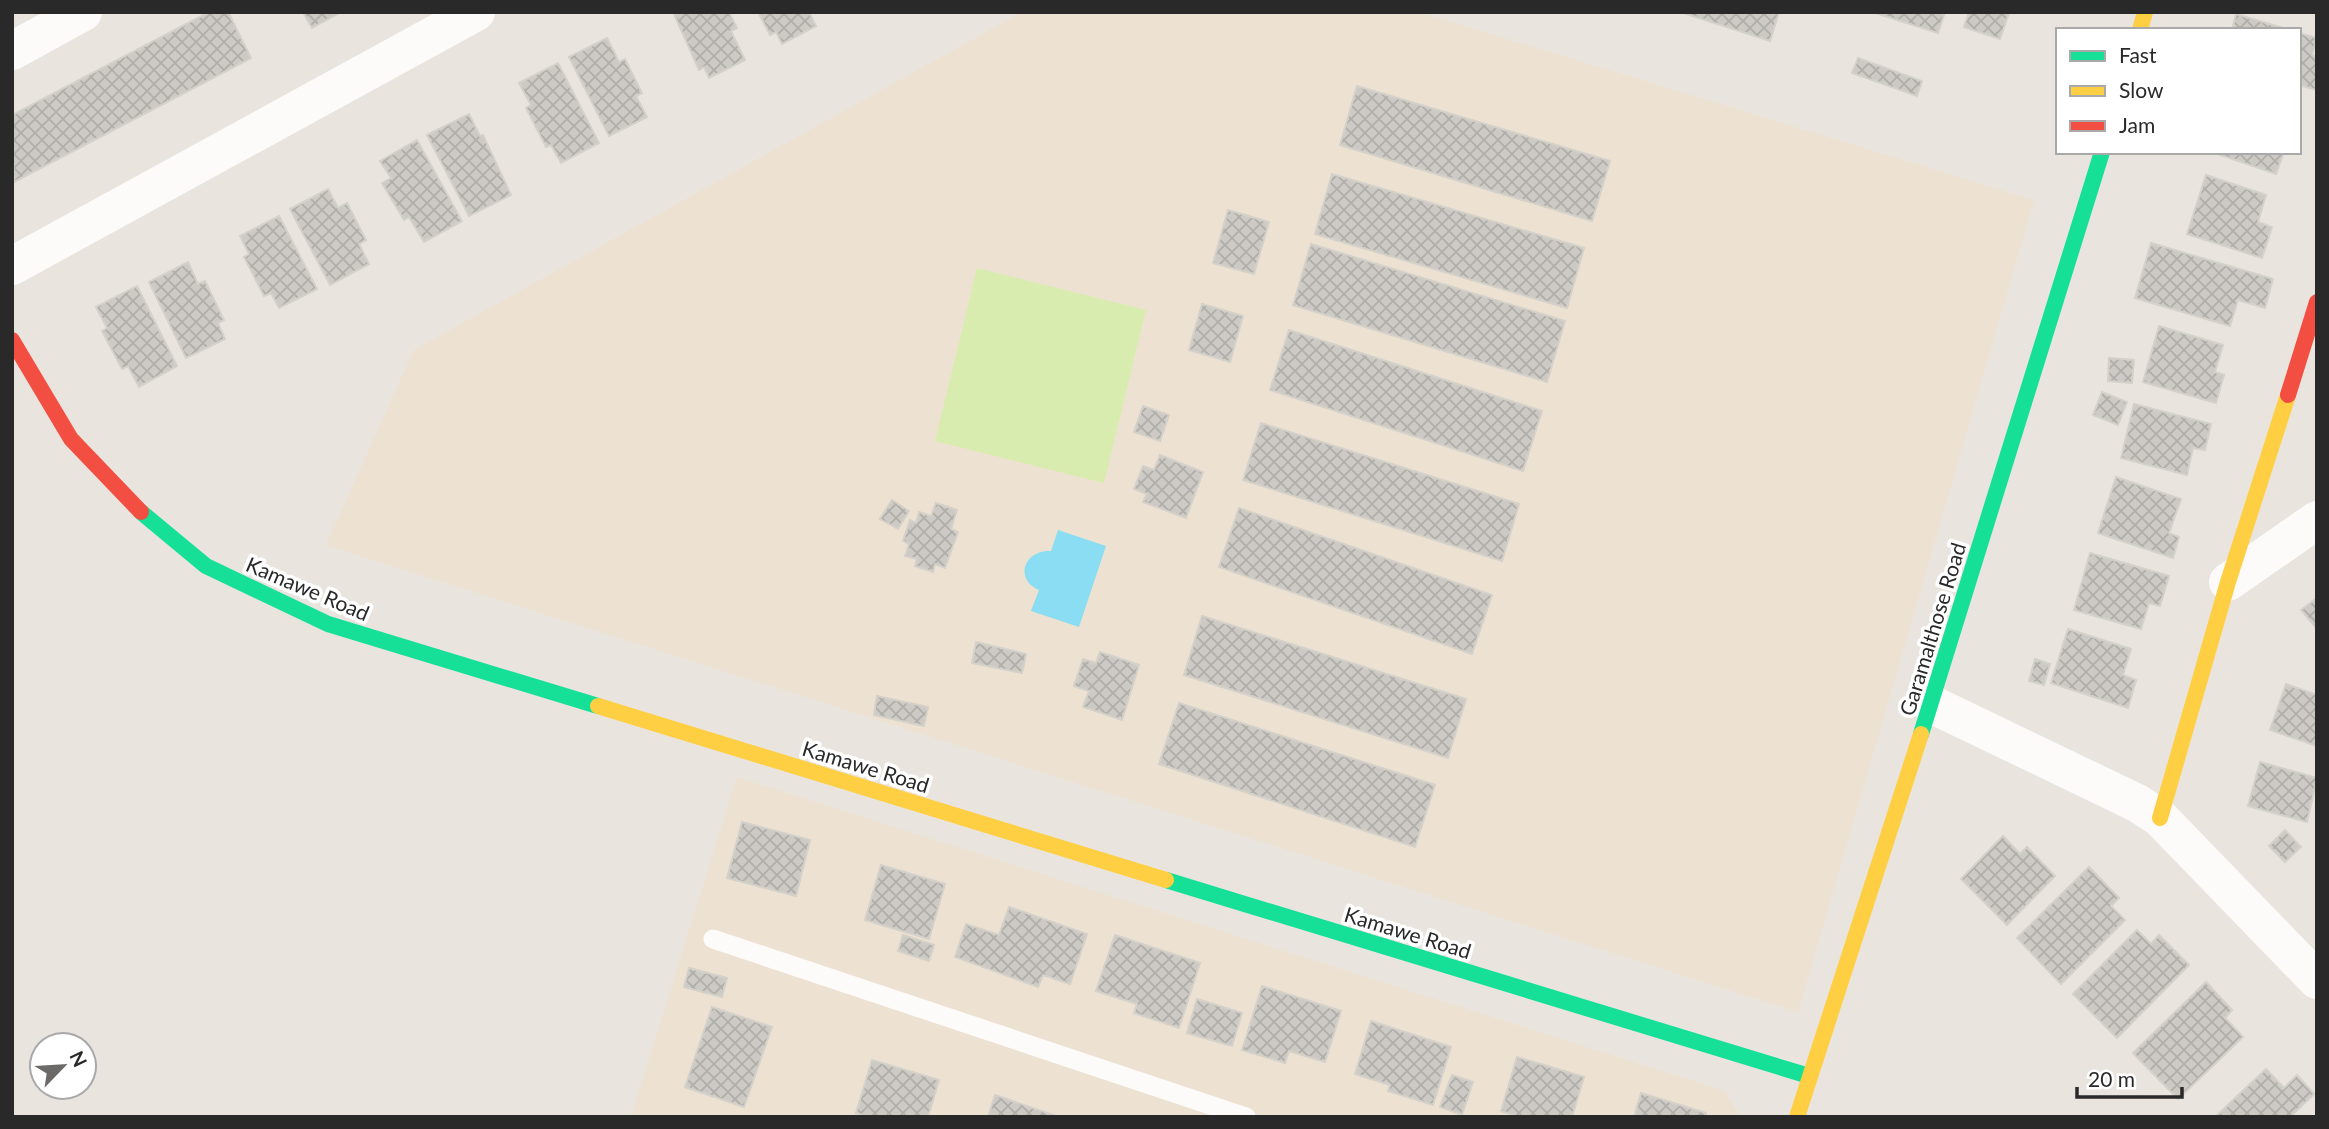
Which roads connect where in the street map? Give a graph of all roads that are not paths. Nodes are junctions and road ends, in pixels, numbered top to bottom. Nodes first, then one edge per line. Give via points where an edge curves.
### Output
1 (83, 12) edge
2 (476, 12) edge
3 (12, 51) edge
4 (2101, 154) edge
5 (12, 266) edge
6 (2317, 302) edge
7 (12, 340) edge
8 (2317, 520) edge
9 (2228, 582) junction
10 (1931, 704) junction
11 (2160, 818) junction
12 (713, 939) dead end
13 (2317, 980) edge
14 (1809, 1076) junction
15 (1246, 1117) edge
16 (1797, 1117) edge

1 - 3 street
2 - 5 street
4 - 10 street, Garamalthose Road
6 - 9 street
7 - 14 street, Kamawe Road via 71,439 131,504 206,566 328,624
8 - 9 street
9 - 11 street
10 - 11 street
10 - 14 street, Garamalthose Road
11 - 13 street
12 - 15 lane
14 - 16 street, Garamalthose Road

